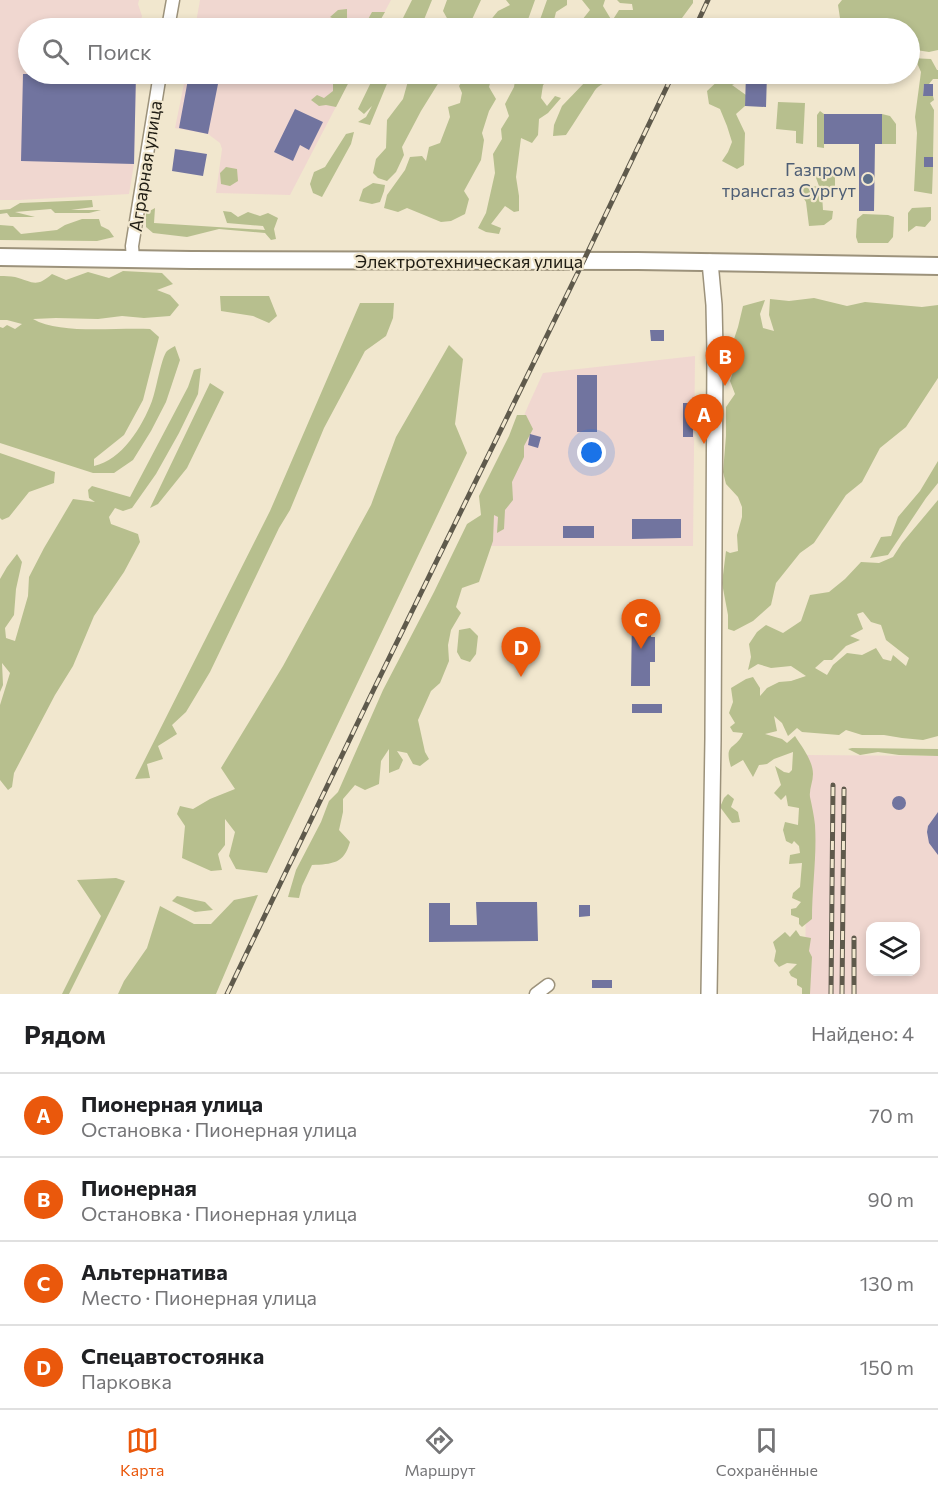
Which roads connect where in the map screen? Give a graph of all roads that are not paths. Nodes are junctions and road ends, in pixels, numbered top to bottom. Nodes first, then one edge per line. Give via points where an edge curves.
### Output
1 (172, 0) edge
2 (169, 18) edge
3 (158, 84) edge
4 (0, 257) edge
5 (133, 259) junction
6 (710, 262) junction
7 (938, 266) edge
8 (548, 984) dead end
9 (536, 994) edge
10 (709, 994) edge

1 - 2 street
3 - 5 street, Аграрная улица
4 - 5 main road, Электротехническая улица
5 - 6 main road, Электротехническая улица
6 - 7 main road, Электротехническая улица
6 - 10 street via 715,351
8 - 9 street

